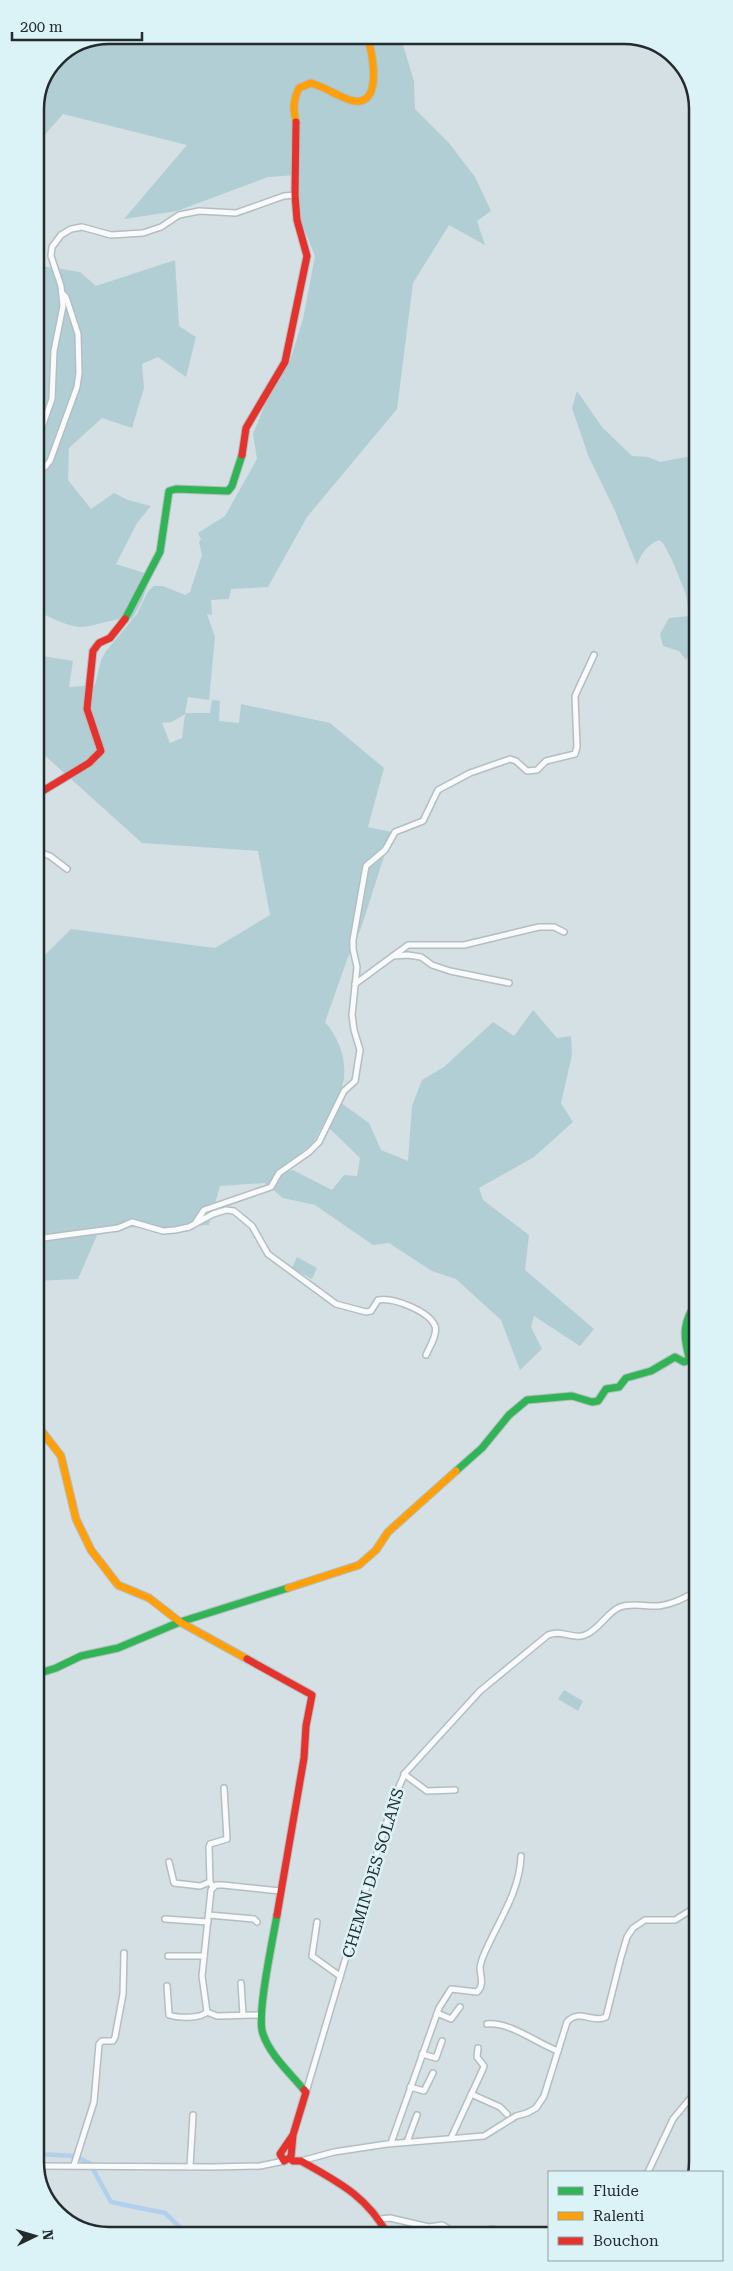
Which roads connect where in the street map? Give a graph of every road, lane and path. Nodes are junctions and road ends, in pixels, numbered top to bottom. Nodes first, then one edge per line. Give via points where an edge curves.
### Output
1 (370, 44) edge
2 (294, 195) junction
3 (62, 292) junction
4 (44, 422) edge
5 (44, 468) edge
6 (594, 655) dead end
7 (44, 790) edge
8 (44, 854) edge
9 (66, 869) dead end
10 (564, 932) dead end
11 (393, 956) junction
12 (509, 983) dead end
13 (355, 984) junction
14 (196, 1222) junction
15 (44, 1238) edge
16 (689, 1313) edge
17 (426, 1355) dead end
18 (689, 1357) edge
19 (689, 1357) edge
20 (44, 1434) edge
21 (689, 1595) edge
22 (180, 1622) junction
23 (44, 1672) edge
24 (404, 1774) junction
25 (224, 1788) dead end
26 (455, 1790) dead end
27 (521, 1856) dead end
28 (169, 1862) dead end
29 (212, 1885) junction
30 (280, 1891) junction
31 (689, 1911) edge
32 (208, 1915) junction
33 (165, 1919) dead end
34 (208, 1922) junction
35 (258, 1922) dead end
36 (317, 1922) dead end
37 (124, 1953) dead end
38 (168, 1956) dead end
39 (204, 1956) junction
40 (340, 1976) junction
41 (241, 1983) dead end
42 (168, 1986) dead end
43 (460, 2007) dead end
44 (207, 2012) junction
45 (437, 2013) junction
46 (243, 2015) junction
47 (261, 2015) junction
48 (487, 2024) dead end
49 (442, 2041) dead end
50 (478, 2048) dead end
51 (558, 2051) junction
52 (422, 2054) junction
53 (433, 2073) dead end
54 (410, 2087) junction
55 (306, 2092) junction
56 (472, 2094) junction
57 (689, 2100) edge
58 (417, 2114) dead end
59 (507, 2114) dead end
60 (193, 2115) dead end
61 (451, 2138) junction
62 (407, 2142) junction
63 (391, 2143) junction
64 (285, 2156) junction
65 (301, 2161) junction
66 (74, 2165) junction
67 (44, 2166) edge
68 (190, 2167) junction
69 (648, 2171) edge
70 (381, 2219) junction
71 (384, 2227) edge
72 (429, 2227) edge
73 (429, 2227) edge
74 (445, 2227) edge

1 - 2 street via 374,56 374,83 364,100 352,101 311,83 299,88 292,107 297,124
2 - 3 street via 236,213 199,211 179,216 143,233 110,235 82,227 71,229 61,235 52,247 51,256
2 - 7 street via 307,256 285,362 246,428 244,447 228,491 169,491 160,552 122,625 93,651 87,709 101,750 89,763
3 - 4 street via 63,306 54,351 52,400
3 - 5 street via 78,334 77,387 50,461
6 - 13 street via 575,696 575,754 546,761 537,770 527,771 510,760 470,773 445,786 438,790 423,821 395,832 385,850 366,866 353,940 358,968
8 - 9 street
10 - 11 street via 554,927 531,928 464,945 408,946
11 - 12 street via 421,957 450,971
11 - 13 street
13 - 14 street via 352,1015 360,1050 355,1080 344,1092 322,1137 309,1152 279,1173 271,1187 204,1210
14 - 15 street via 189,1227 163,1231 132,1222 118,1228
14 - 17 street via 226,1210 234,1211 252,1226 268,1254 336,1304 366,1312 371,1311 378,1300 405,1303 435,1326 436,1333
16 - 18 street via 685,1319 684,1334
19 - 22 street via 684,1362 670,1358 651,1371 626,1378 619,1387 606,1389 598,1401 572,1396 527,1400 508,1415 482,1448 388,1532 376,1550 359,1566
20 - 22 street via 60,1456 76,1519 91,1550 118,1585 148,1598
21 - 24 street, CHEMIN DES SOLANS via 676,1602 657,1606 625,1605 583,1636 555,1632 548,1635 480,1691
22 - 23 street via 118,1648 81,1656
22 - 30 street via 312,1695
24 - 26 street via 427,1791
24 - 40 street, CHEMIN DES SOLANS
25 - 29 street via 227,1839 210,1844
27 - 45 street via 520,1873 512,1895 480,1966 480,1989 477,1992 451,1989
28 - 29 street via 174,1883
29 - 30 street
29 - 32 street
30 - 47 street
31 - 51 street via 675,1920 644,1920 633,1928 627,1937 606,2017 571,2017
32 - 34 street
32 - 35 street
33 - 34 street
34 - 39 street
36 - 40 street via 312,1956
37 - 66 street via 123,1994 115,2037 114,2041 99,2044 94,2102
38 - 39 street
39 - 44 street
40 - 55 street, CHEMIN DES SOLANS
41 - 46 street
42 - 44 street via 169,2014 174,2017 202,2016
43 - 45 street via 451,2020
44 - 46 street via 217,2016
45 - 52 street
46 - 47 street
47 - 55 street via 262,2034 270,2049
48 - 51 street via 518,2031
49 - 52 street via 436,2058
50 - 56 street via 477,2057 484,2066
51 - 61 street via 544,2096 536,2108 484,2136
52 - 54 street
53 - 54 street via 424,2091
54 - 63 street
55 - 64 street
56 - 59 street via 500,2106
56 - 61 street
57 - 69 street via 673,2120
58 - 62 street
60 - 68 street
61 - 62 street
62 - 63 street
63 - 65 street
64 - 65 street
64 - 68 street via 260,2166
65 - 70 street via 358,2193
66 - 67 street
66 - 68 street
70 - 71 street
70 - 72 street
73 - 74 street

